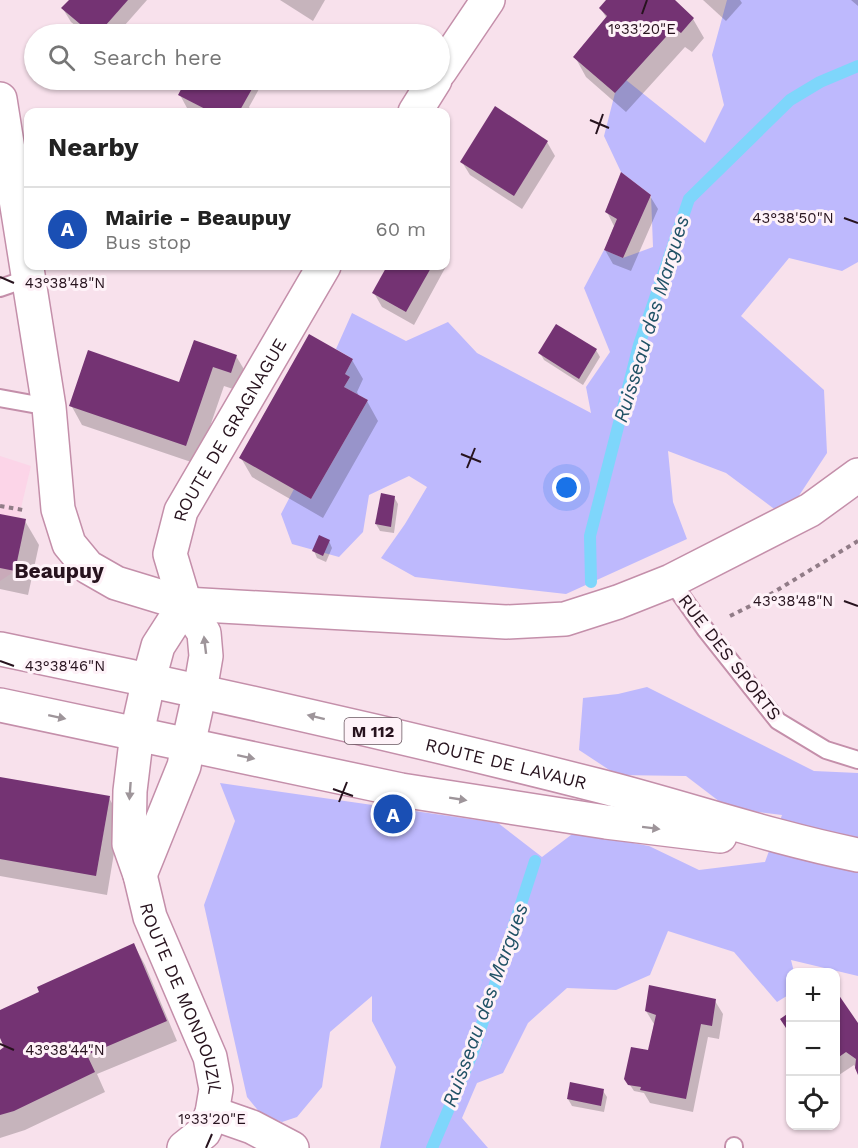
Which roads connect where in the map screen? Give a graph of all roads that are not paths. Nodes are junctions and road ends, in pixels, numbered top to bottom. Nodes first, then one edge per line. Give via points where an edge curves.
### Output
1 (488, 0) edge
2 (450, 56) edge
3 (429, 90) edge
4 (0, 99) edge
5 (418, 108) edge
6 (322, 270) edge
7 (15, 283) edge
8 (0, 399) edge
9 (48, 407) junction
10 (858, 475) edge
11 (671, 581) junction
12 (185, 604) junction
13 (0, 649) edge
14 (149, 679) junction
15 (200, 691) junction
16 (0, 705) edge
17 (137, 733) junction
18 (188, 745) junction
19 (858, 760) edge
20 (847, 853) edge
21 (140, 875) junction
22 (212, 1113) junction
23 (186, 1148) edge
24 (292, 1148) edge

1 - 2 street
3 - 5 street
4 - 7 street
6 - 12 street, ROUTE DE GRAGNAGUE via 181,511 170,554
7 - 9 street
8 - 9 lane
9 - 12 street via 58,509 69,544 88,567 116,583
10 - 11 street via 810,510
11 - 12 street via 565,619 506,622
11 - 19 lane, RUE DES SPORTS via 778,721 826,750
12 - 14 street via 158,646
15 -> 12 street, ROUTE DE GRAGNAGUE via 206,656 204,633
13 - 14 street, ROUTE DE LAVAUR / M 112
14 - 15 street, ROUTE DE LAVAUR / M 112
14 - 17 street, ROUTE DE MONDOUZIL
15 - 18 street, ROUTE DE MONDOUZIL
20 -> 15 street, ROUTE DE LAVAUR / M 112 via 597,785
16 -> 17 street, ROUTE DE LAVAUR / M 112
17 - 18 street, ROUTE DE LAVAUR / M 112
17 -> 21 street, ROUTE DE MONDOUZIL via 129,844
18 -> 20 street, ROUTE DE LAVAUR / M 112 via 400,790
18 - 21 street, ROUTE DE MONDOUZIL via 184,766
21 - 22 street, ROUTE DE MONDOUZIL via 150,917 210,1057 216,1089
22 - 23 street, ROUTE DE MONDOUZIL via 204,1132
22 - 24 street via 252,1127

